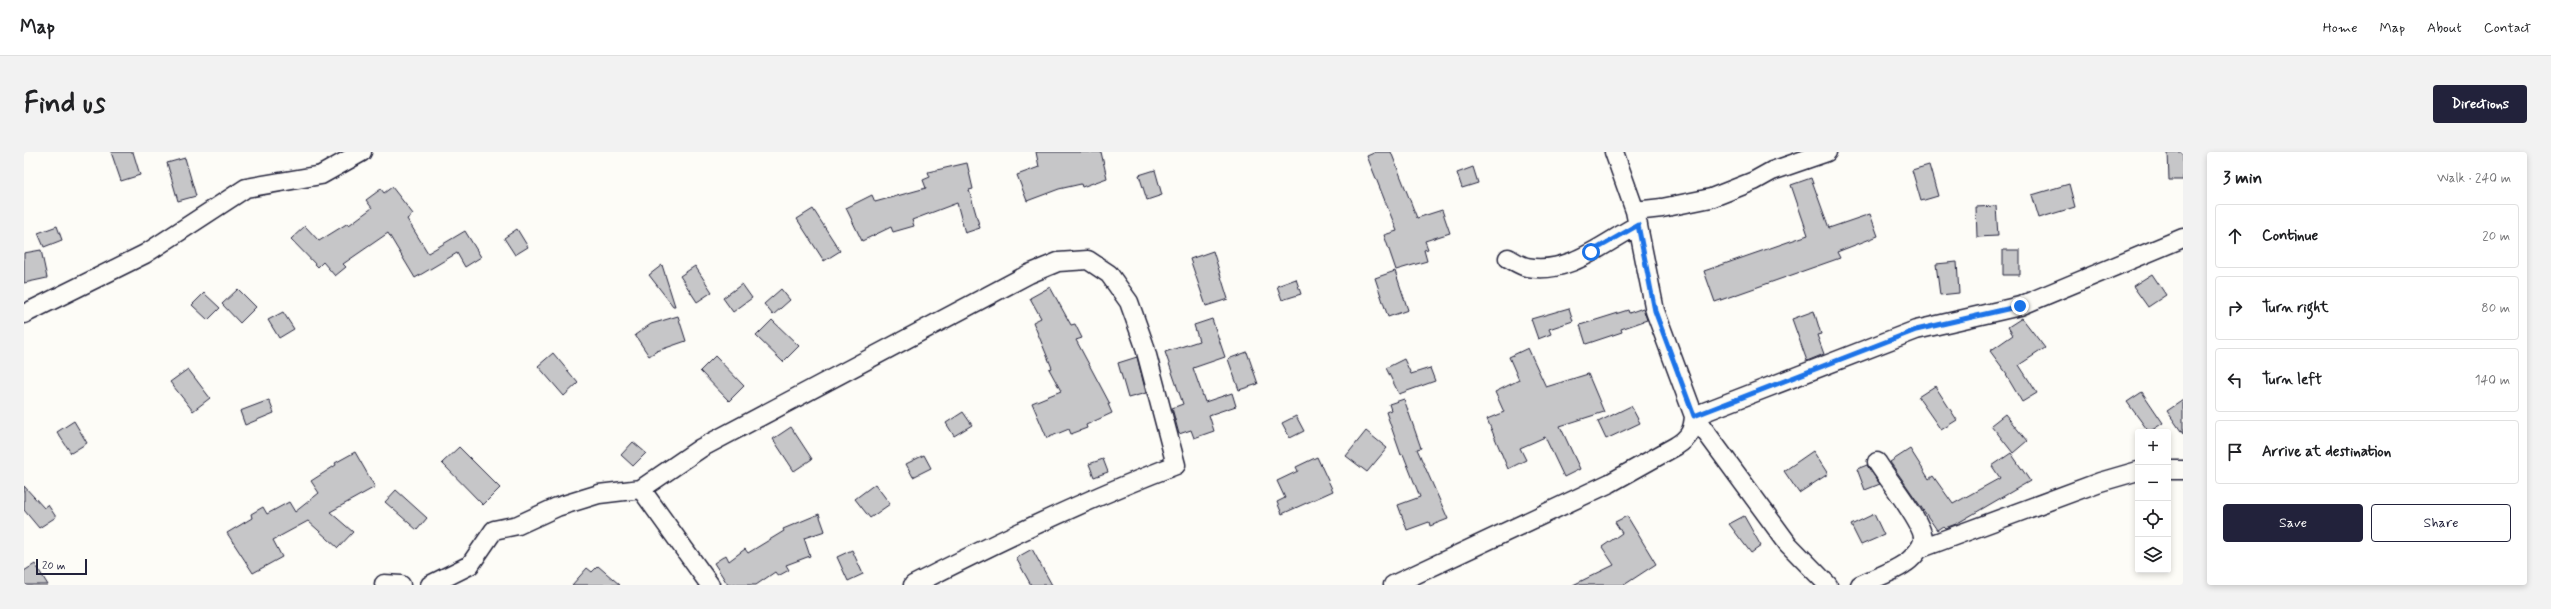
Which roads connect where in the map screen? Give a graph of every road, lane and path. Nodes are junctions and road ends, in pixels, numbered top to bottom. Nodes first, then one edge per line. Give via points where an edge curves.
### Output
1 (362, 152) edge
2 (1614, 152) edge
3 (1826, 152) edge
4 (1636, 218) junction
5 (2183, 238) edge
6 (1508, 258) dead end
7 (24, 314) edge
8 (1694, 416) junction
9 (1877, 462) dead end
10 (2171, 470) edge
11 (2183, 470) edge
12 (2135, 472) edge
13 (641, 489) junction
14 (1919, 549) junction
15 (430, 585) edge
16 (710, 585) edge
17 (913, 585) edge
18 (1393, 585) edge
19 (1828, 585) edge
20 (1860, 585) edge

1 - 7 street via 321,175 246,188 145,254
2 - 4 street
3 - 4 street via 1772,171 1712,198 1662,208
4 - 6 street via 1569,264 1549,268 1526,267
4 - 8 street via 1655,311
5 - 8 street via 2020,306 1916,330
8 - 18 street via 1693,431 1685,441 1610,482
8 - 19 street via 1788,544
9 - 14 street via 1922,530 1923,541
10 - 11 street
12 - 14 street via 2100,482
13 - 15 street via 599,494 557,507 518,525 494,530 470,565
13 - 16 street
13 - 17 street via 702,448 1029,274 1058,262 1088,260 1109,274 1129,302 1144,344 1176,465 1112,489
14 - 20 street via 1904,564

